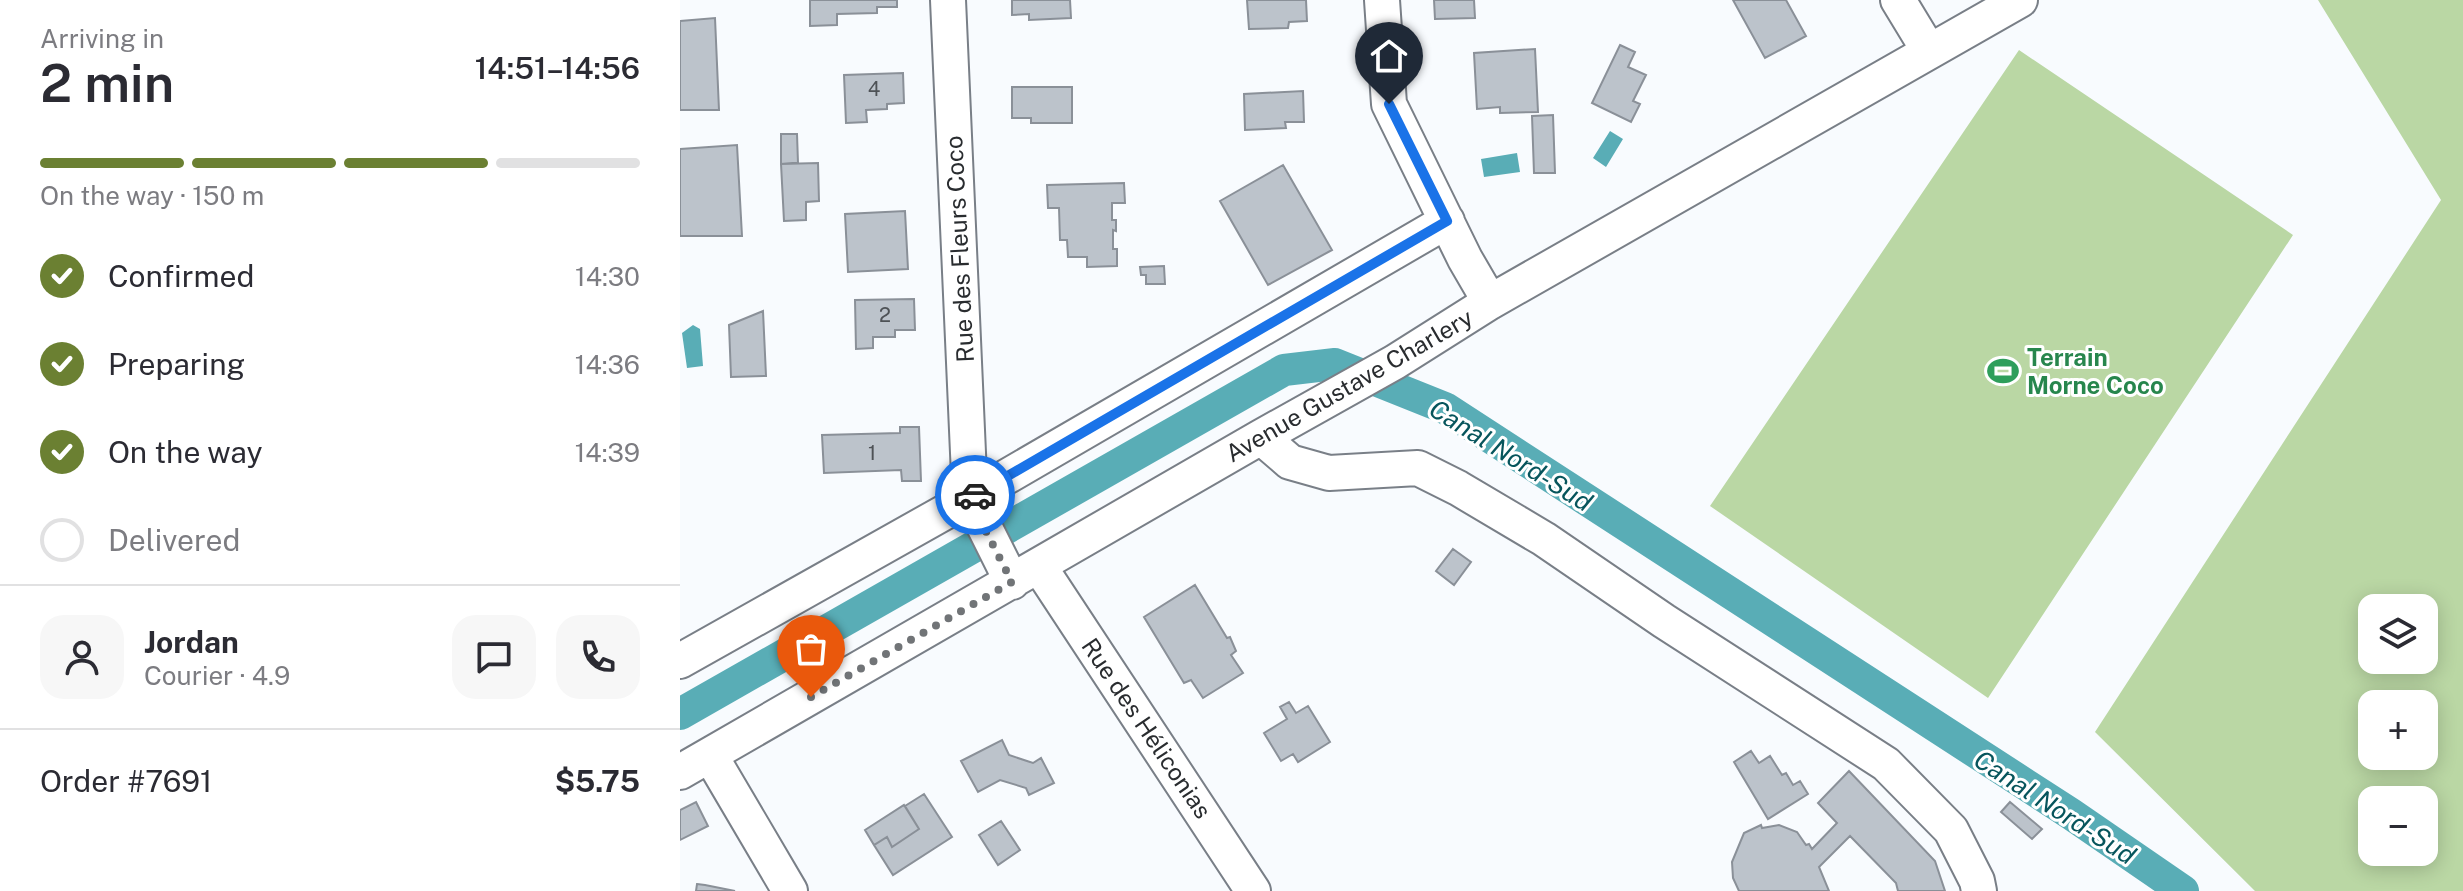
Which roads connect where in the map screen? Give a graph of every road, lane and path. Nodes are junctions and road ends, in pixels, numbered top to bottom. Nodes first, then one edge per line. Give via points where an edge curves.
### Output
1 (948, 0) edge
2 (1382, 0) edge
3 (1898, 0) edge
4 (2020, 0) edge
5 (1929, 51) junction
6 (1447, 221) junction
7 (1479, 282) junction
8 (1261, 437) junction
9 (973, 504) junction
10 (1019, 573) junction
11 (680, 661) edge
12 (710, 755) junction
13 (680, 772) edge
14 (790, 891) edge
15 (1253, 891) edge
16 (1979, 891) edge

1 - 9 street, Rue des Fleurs Coco
2 - 6 street via 1389,104
3 - 5 street
4 - 5 street, Avenue Gustave Charlery
5 - 7 street, Avenue Gustave Charlery
6 - 7 street
6 - 9 street
7 - 8 street, Avenue Gustave Charlery via 1395,362
8 - 10 street, Avenue Gustave Charlery
8 - 16 street via 1290,462 1329,473 1418,468 1544,539 1886,764 1951,830
9 - 10 street, Rue des Héliconias
9 - 11 street
10 - 12 street, Avenue Gustave Charlery
10 - 15 street, Rue des Héliconias
12 - 13 street, Avenue Gustave Charlery
12 - 14 street

